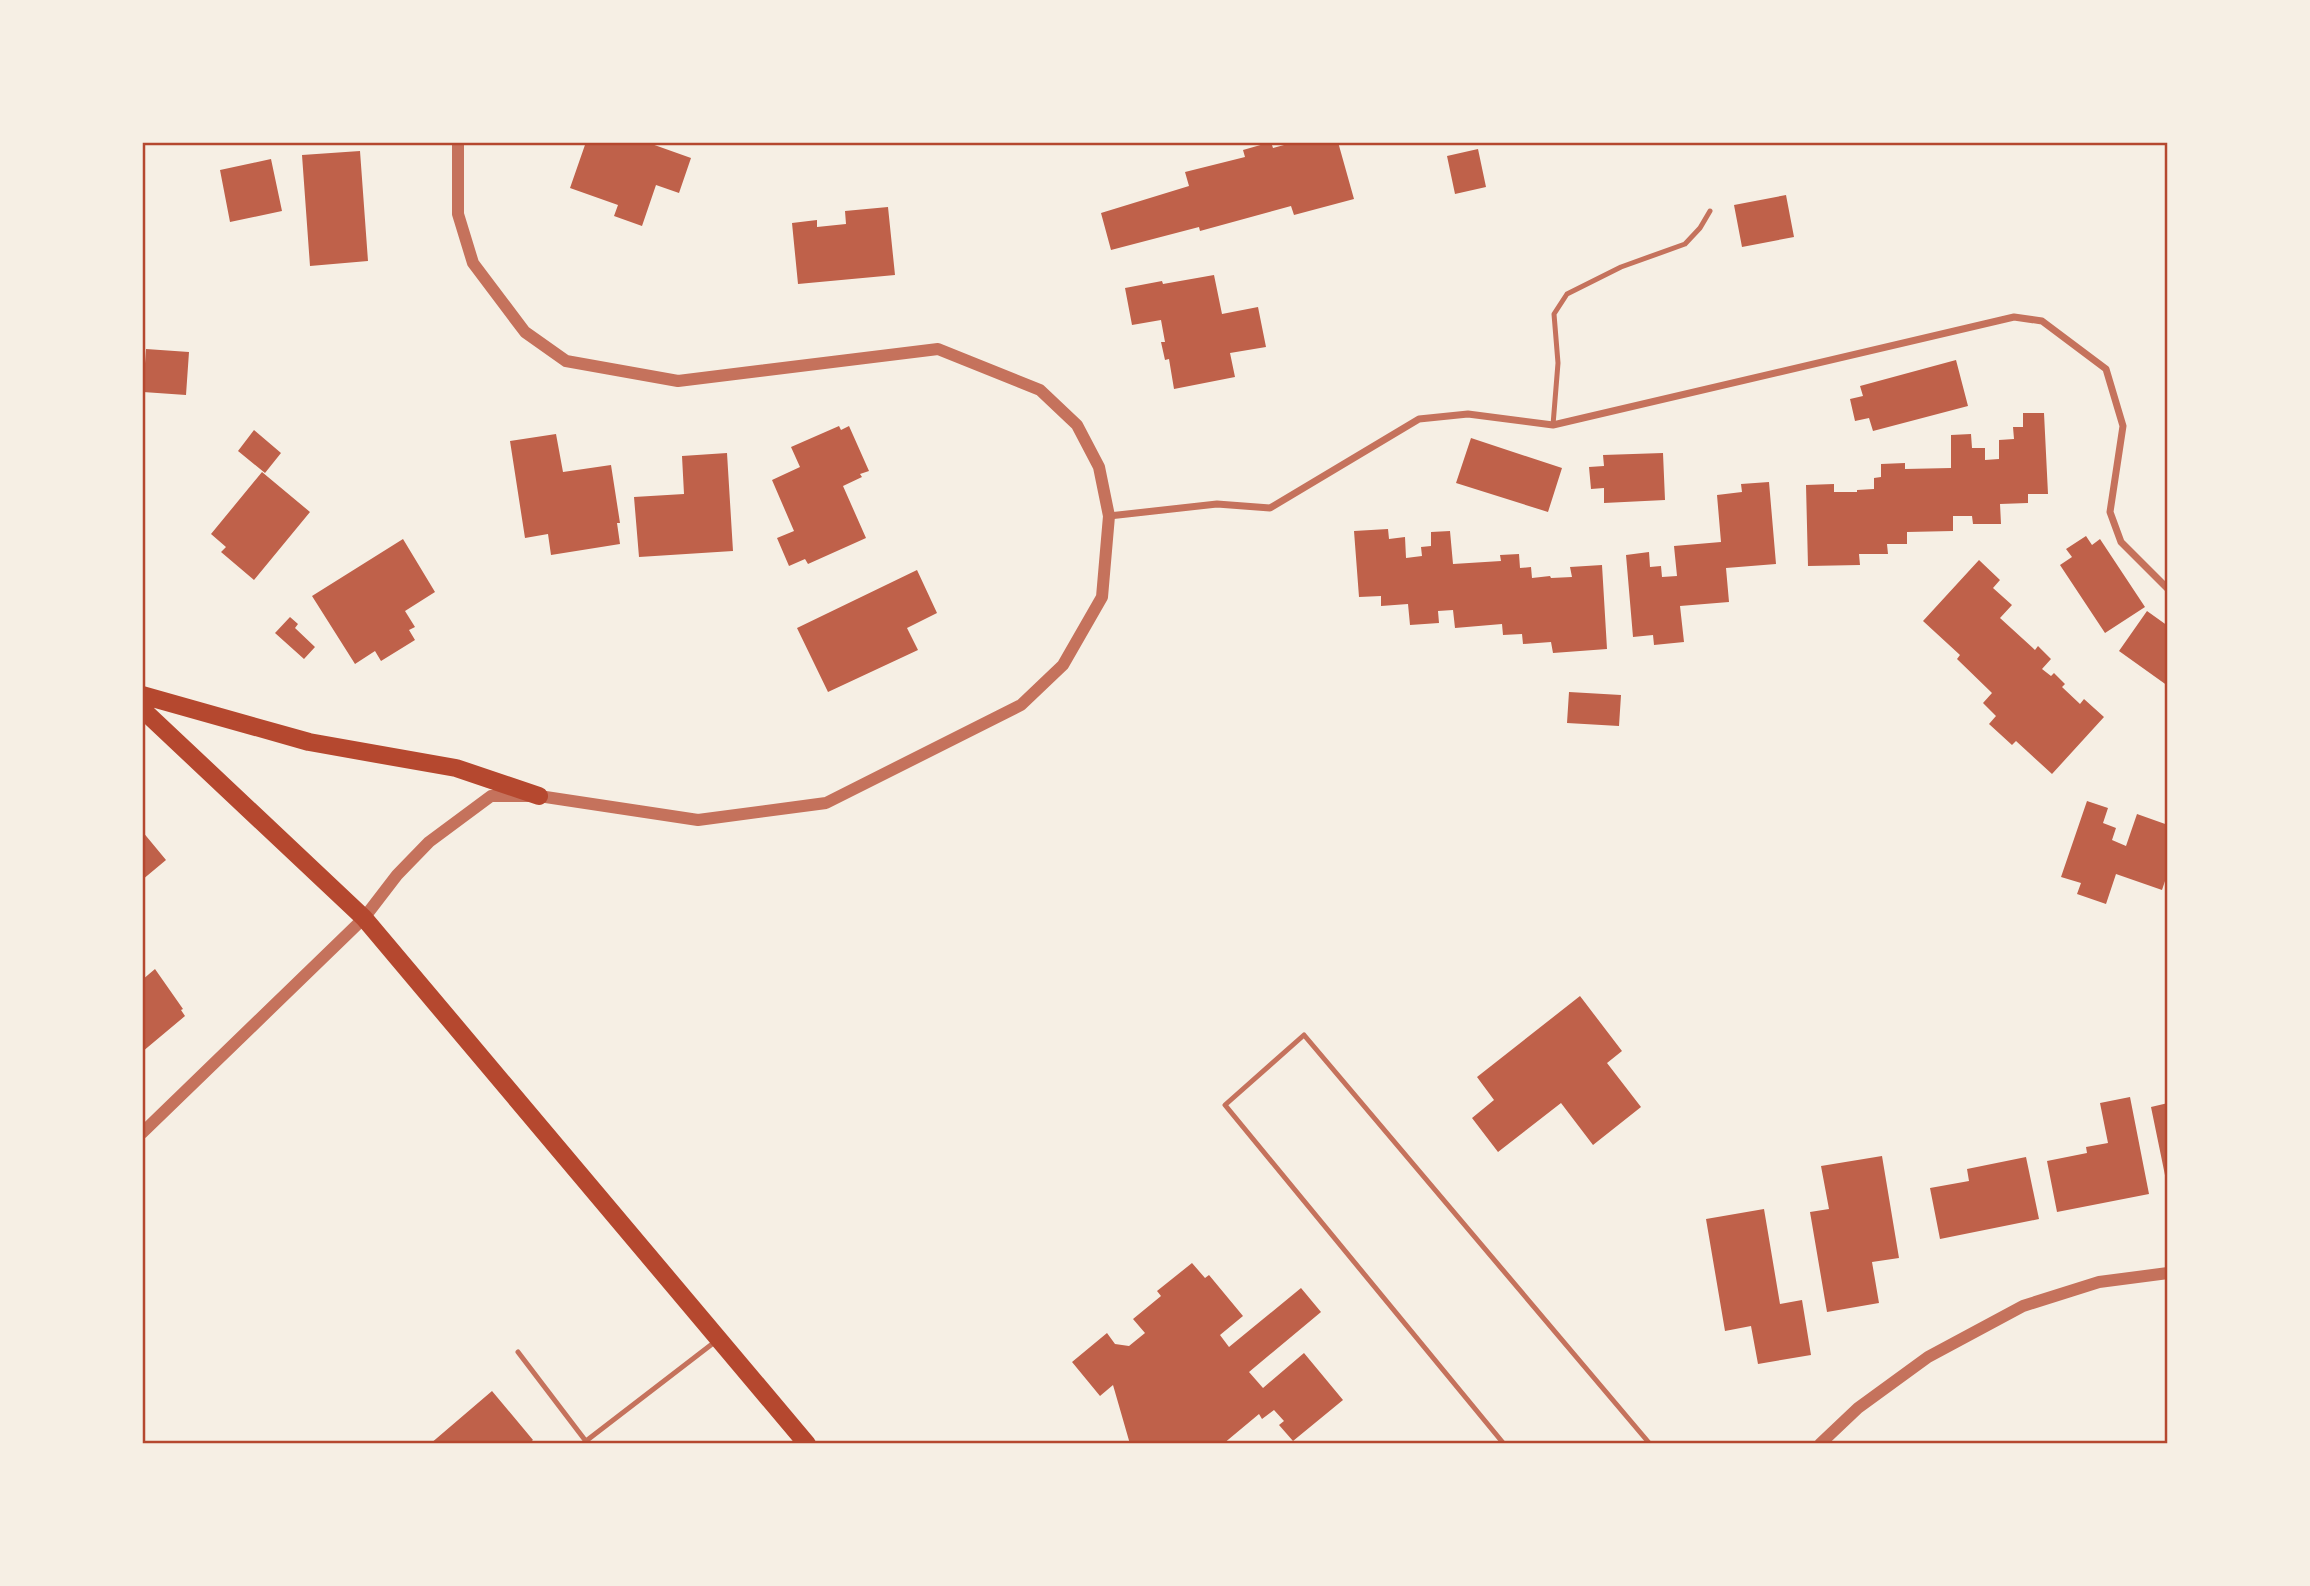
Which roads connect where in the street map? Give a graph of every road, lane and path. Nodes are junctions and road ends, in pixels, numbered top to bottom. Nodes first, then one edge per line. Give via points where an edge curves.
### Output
1 (458, 142) edge
2 (1710, 211) dead end
3 (1553, 425) junction
4 (1109, 516) junction
5 (2168, 589) edge
6 (142, 695) edge
7 (142, 709) edge
8 (539, 796) junction
9 (364, 918) junction
10 (142, 1133) edge
11 (2168, 1273) edge
12 (719, 1339) junction
13 (517, 1352) dead end
14 (587, 1443) edge
15 (807, 1444) edge
16 (1504, 1444) edge
17 (1650, 1444) edge
18 (1820, 1444) edge

1 - 4 street via 458,215 473,263 525,332 566,361 678,381 938,349 1040,390 1077,425 1099,467
2 - 3 lane via 1685,244 1566,293 1554,314 1558,363
3 - 4 street via 1468,414 1419,419 1270,508 1217,504
3 - 5 street via 2014,317 2042,321 2106,369 2123,426 2109,512 2121,542
4 - 8 street via 1102,597 1063,665 1021,705 826,803 698,820
6 - 8 main road via 309,742 456,768
7 - 9 main road
8 - 9 street via 491,796 429,842 397,874
9 - 10 street
9 - 12 main road
11 - 18 street via 2099,1282 2023,1306 1928,1357 1858,1408
12 - 14 lane
12 - 15 main road
13 - 14 lane
16 - 17 lane via 1225,1105 1304,1035

